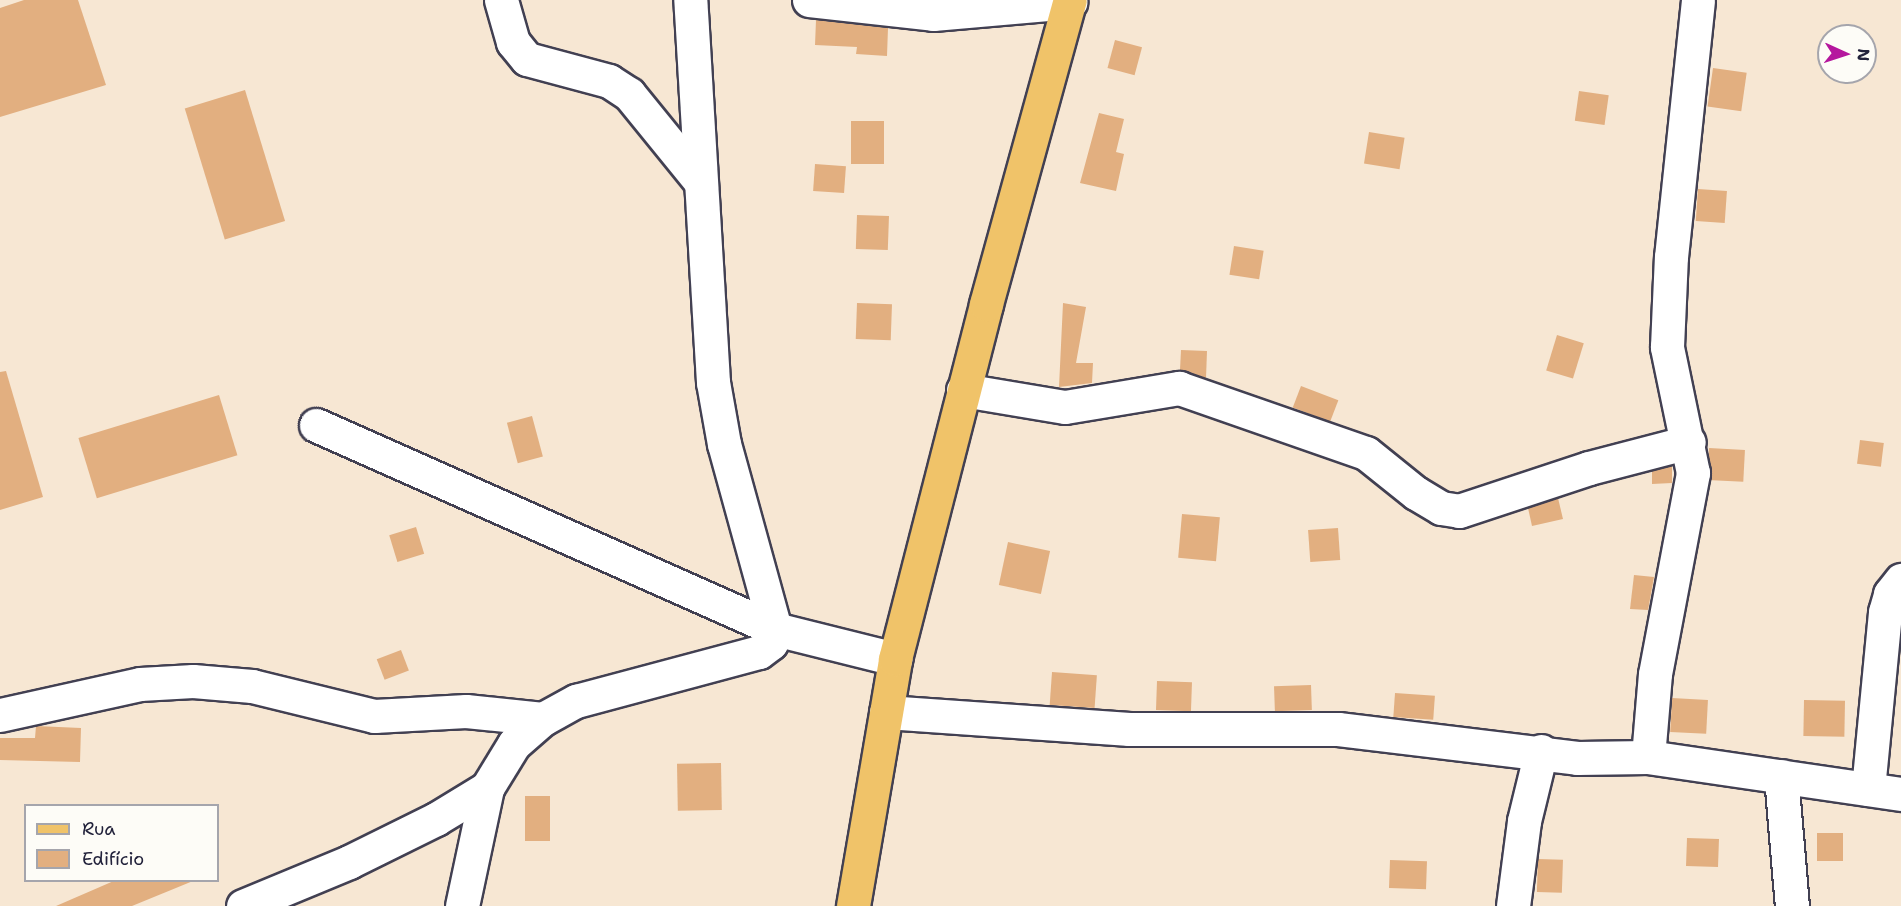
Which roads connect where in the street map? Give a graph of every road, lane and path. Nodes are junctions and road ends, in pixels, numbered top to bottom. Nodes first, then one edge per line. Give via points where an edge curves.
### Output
1 (501, 0) edge
2 (690, 0) edge
3 (809, 0) edge
4 (1698, 0) edge
5 (1070, 1) edge
6 (699, 180) junction
7 (963, 390) junction
8 (316, 425) dead end
9 (1689, 442) junction
10 (1901, 580) edge
11 (776, 629) junction
12 (895, 659) junction
13 (886, 712) junction
14 (0, 715) edge
15 (543, 718) junction
16 (1541, 751) junction
17 (1648, 758) junction
18 (1781, 776) junction
19 (487, 788) junction
20 (1868, 789) junction
21 (1901, 794) edge
22 (243, 906) edge
23 (462, 906) edge
24 (853, 906) edge
25 (1514, 906) edge
26 (1792, 906) edge

1 - 6 street via 513,42 527,59 609,81 629,94
2 - 6 street
3 - 5 street via 933,14
4 - 9 street via 1671,257 1667,347
5 - 7 main road
6 - 11 street via 713,382 722,434
7 - 9 street via 1065,407 1179,388 1366,453 1416,493 1441,508 1459,511 1589,468
7 - 12 main road
8 - 11 street
9 - 17 street via 1693,473 1655,674
10 - 20 street via 1890,594 1885,612
11 - 12 street
11 - 15 street via 771,643 759,652 576,701
12 - 13 main road
13 - 16 street via 1129,729 1338,729
13 - 24 main road
14 - 15 street via 140,684 193,681 252,686 374,716 466,711
15 - 19 street via 514,744
16 - 17 street via 1577,758
16 - 25 street via 1520,840
17 - 18 street
18 - 20 street
18 - 26 street
19 - 22 street via 436,819 349,862
19 - 23 street
20 - 21 street

